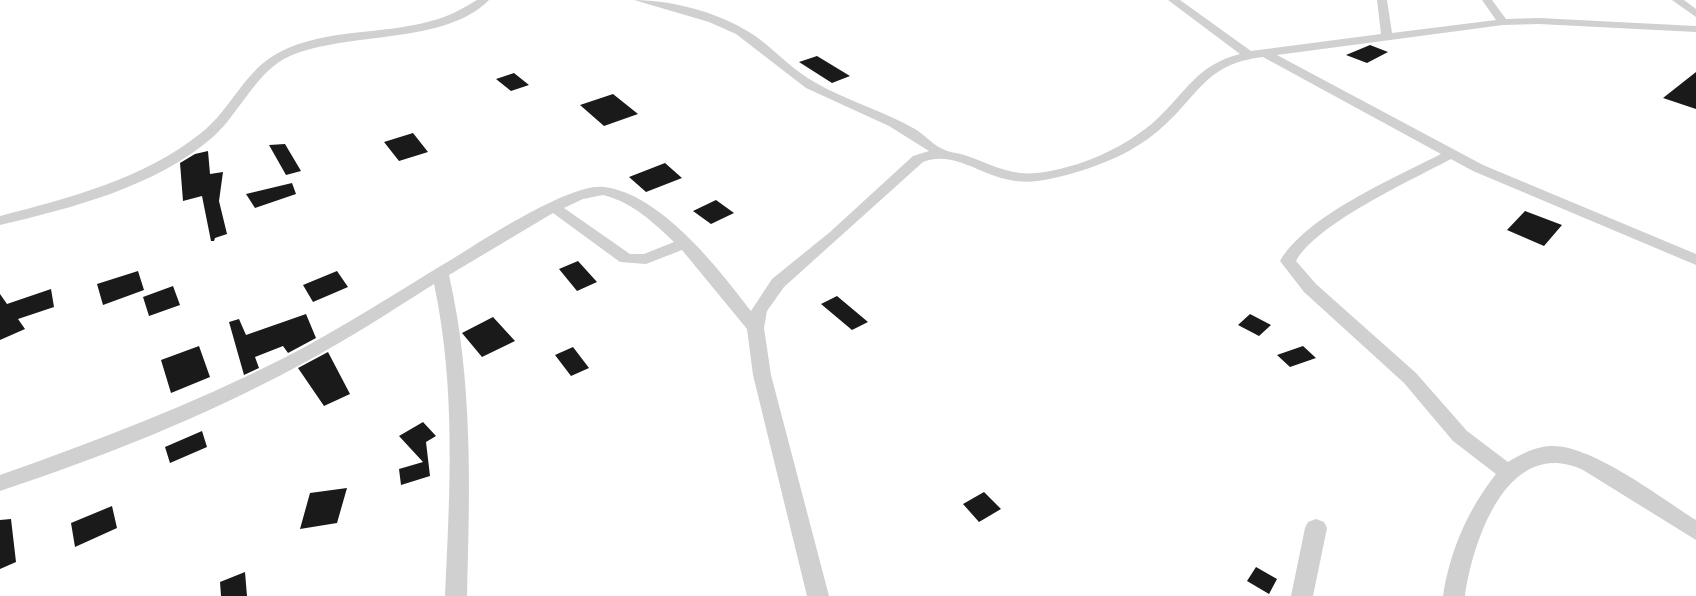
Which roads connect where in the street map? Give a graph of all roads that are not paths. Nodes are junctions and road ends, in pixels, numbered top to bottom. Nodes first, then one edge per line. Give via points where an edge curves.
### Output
1 (484, 0) edge
2 (639, 0) edge
3 (1173, 0) edge
4 (1382, 0) edge
5 (1487, 0) edge
6 (1677, 0) edge
7 (1696, 14) edge
8 (1503, 22) junction
9 (1696, 29) edge
10 (1387, 36) junction
11 (1265, 53) junction
12 (1249, 55) junction
13 (940, 153) junction
14 (1451, 154) junction
15 (555, 208) junction
16 (0, 221) edge
17 (684, 244) junction
18 (1696, 260) edge
19 (440, 272) junction
20 (755, 328) junction
21 (1508, 472) junction
22 (0, 483) edge
23 (1316, 528) dead end
24 (1696, 531) edge
25 (456, 596) edge
26 (818, 596) edge
27 (1302, 596) edge
28 (1454, 596) edge

1 - 16 street via 454,17 414,29 350,36 284,53 271,62 221,123 188,148 117,184
2 - 13 street via 738,31 810,84 899,125
3 - 12 street
4 - 10 street
5 - 8 street
6 - 7 street
8 - 9 street
8 - 10 street
10 - 11 street
11 - 12 street
11 - 14 street
12 - 13 street via 1231,58 1212,68 1143,136 1084,166 1018,177
13 - 20 street via 924,156 909,166 777,283 759,311
14 - 18 street via 1522,188
14 - 21 street via 1345,213 1293,249 1288,261 1310,288 1410,378 1452,428
15 - 17 street via 626,259 646,259
15 - 17 street via 585,194 610,191 637,205
15 - 19 street
17 - 20 street via 719,280
19 - 22 street via 348,330 233,391 158,424
19 - 25 street via 455,348 459,503
20 - 26 street via 762,375
21 - 24 street via 1543,454 1572,456 1611,476
21 - 28 street via 1473,527
23 - 27 street

